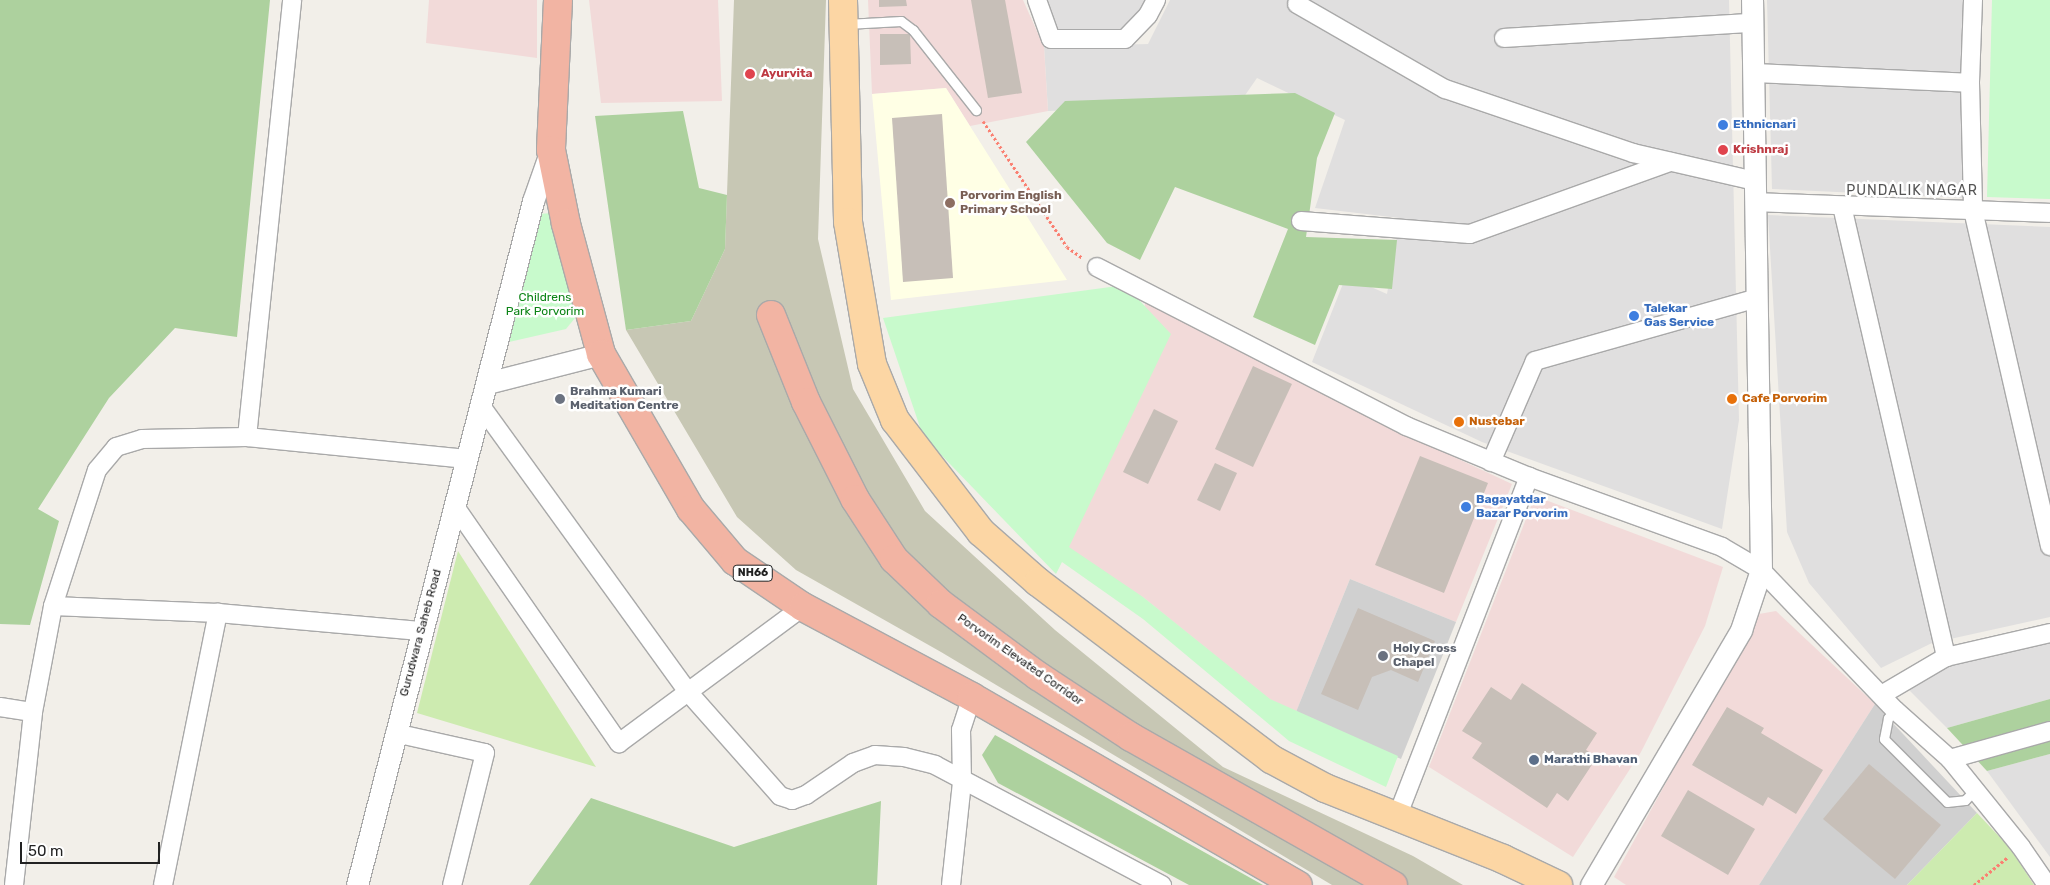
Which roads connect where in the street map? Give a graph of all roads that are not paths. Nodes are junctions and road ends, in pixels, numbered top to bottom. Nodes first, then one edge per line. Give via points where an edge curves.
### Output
1 (292, 0) edge
2 (558, 0) edge
3 (1037, 0) edge
4 (1156, 0) edge
5 (1752, 0) edge
6 (1972, 0) edge
7 (1297, 4) dead end
8 (843, 12) edge
9 (1752, 23) junction
10 (1504, 38) dead end
11 (1753, 73) junction
12 (1970, 83) junction
13 (976, 110) road end
14 (551, 150) junction
15 (1671, 162) junction
16 (1755, 181) junction
17 (1755, 202) junction
18 (1842, 206) junction
19 (1973, 210) junction
20 (2050, 213) edge
21 (1301, 221) dead end
22 (1097, 267) road end
23 (1756, 298) junction
24 (770, 314) dead end
25 (601, 354) junction
26 (487, 383) junction
27 (481, 406) junction
28 (247, 436) junction
29 (467, 459) junction
30 (1491, 462) junction
31 (1529, 477) junction
32 (454, 505) junction
33 (2050, 546) edge
34 (1761, 570) junction
35 (53, 606) junction
36 (803, 607) junction
37 (218, 613) junction
38 (420, 631) junction
39 (2050, 633) edge
40 (1946, 657) junction
41 (689, 693) junction
42 (1883, 694) junction
43 (972, 697) junction
44 (0, 706) edge
45 (1895, 710) junction
46 (33, 712) junction
47 (2050, 731) edge
48 (395, 732) junction
49 (1950, 759) junction
50 (962, 782) junction
51 (1974, 790) junction
52 (1397, 817) junction
53 (14, 885) edge
54 (163, 885) edge
55 (357, 885) edge
56 (452, 885) edge
57 (951, 885) edge
58 (1162, 885) edge
59 (1298, 885) edge
60 (1393, 885) edge
61 (1558, 885) edge
62 (1591, 885) edge
63 (2047, 885) edge

1 - 28 street
2 - 14 highway, NH66
3 - 4 street via 1051,39 1125,39 1148,15
5 - 9 street
6 - 12 street
7 - 15 street via 1445,89 1633,153
8 - 13 lane via 902,21 913,30
8 - 52 main road via 848,222 872,364 895,420 981,532 1038,582 1271,759 1325,788
9 - 10 street
9 - 11 street
11 - 12 street
11 - 16 street
12 - 19 street
14 - 25 highway, NH66 via 566,224
14 - 26 street, Gurudwara Saheb Road via 534,201
15 - 16 street
15 - 21 street via 1470,234
16 - 17 street
17 - 18 street
17 - 23 street
18 - 19 street
18 - 40 street
19 - 20 street
19 - 33 street
22 - 30 street via 1406,426
23 - 30 street via 1535,361
23 - 34 street
24 - 60 highway, Porvorim Elevated Corridor via 806,402 855,499 894,559 941,604 1038,676 1131,737
25 - 26 street
25 - 36 highway, NH66 via 691,509 735,560
26 - 27 street, Gurudwara Saheb Road
27 - 29 street, Gurudwara Saheb Road
27 - 41 street
28 - 29 street
28 - 35 street via 142,439 116,447 97,470
29 - 32 street, Gurudwara Saheb Road
30 - 31 street
31 - 34 street via 1722,547
31 - 52 street
32 - 38 street, Gurudwara Saheb Road
32 - 41 street via 619,743
34 - 42 street
34 - 62 street via 1741,630
35 - 37 street
35 - 46 street
36 - 41 street
36 - 43 highway, NH66
37 - 38 street
37 - 54 street
38 - 48 street, Gurudwara Saheb Road
39 - 40 street
40 - 42 street
41 - 50 street via 780,796 792,800 806,795 853,763 875,755 904,757 935,765
42 - 45 street
43 - 50 street via 961,730
43 - 59 highway, NH66
44 - 46 street
45 - 49 street
45 - 51 lane via 1888,718 1884,739 1947,802 1965,800
46 - 53 street
47 - 49 street
48 - 55 street, Gurudwara Saheb Road
48 - 56 street via 485,753
49 - 51 street
50 - 57 street
50 - 58 street
51 - 63 street via 2021,847
52 - 61 main road via 1503,859

